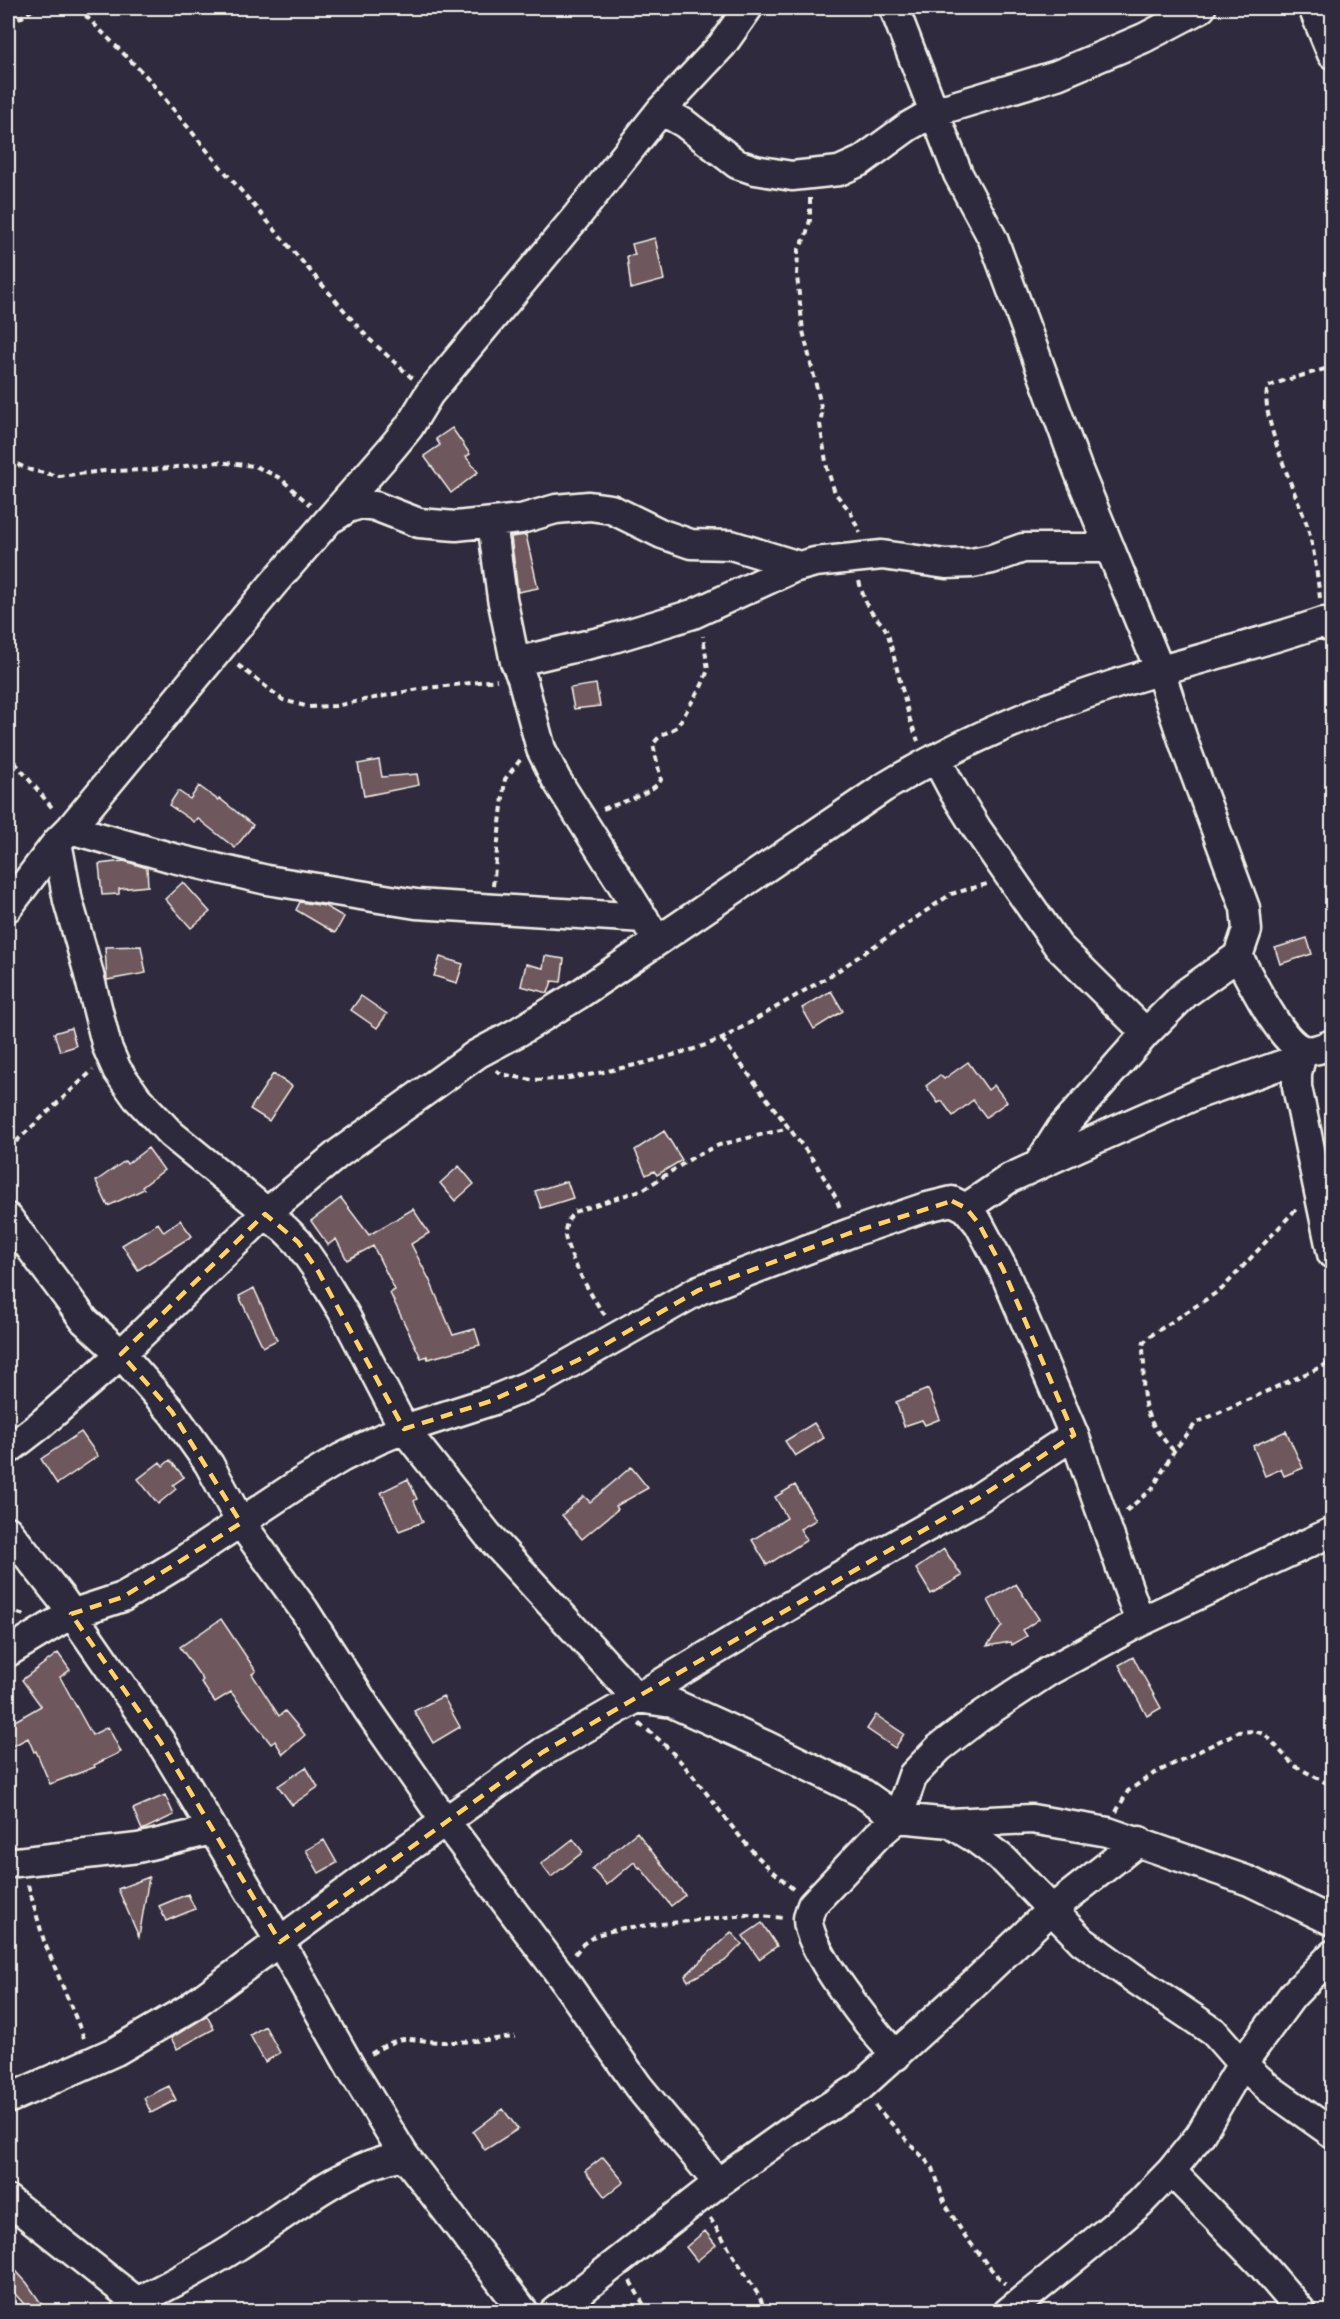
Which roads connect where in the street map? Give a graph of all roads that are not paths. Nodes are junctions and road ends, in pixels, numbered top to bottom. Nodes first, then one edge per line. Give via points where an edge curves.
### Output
1 (748, 8) edge
2 (894, 8) edge
3 (1201, 8) edge
4 (1312, 8) edge
5 (1332, 54) edge
6 (662, 110) junction
7 (933, 112) junction
8 (327, 521) junction
9 (492, 522) junction
10 (1110, 548) junction
11 (799, 566) junction
12 (1328, 625) edge
13 (518, 670) junction
14 (1160, 671) junction
15 (931, 761) junction
16 (64, 836) junction
17 (8, 907) edge
18 (650, 929) junction
19 (1238, 956) junction
20 (1146, 1033) junction
21 (1332, 1044) edge
22 (1302, 1054) junction
23 (1038, 1165) junction
24 (966, 1208) junction
25 (265, 1214) junction
26 (8, 1218) edge
27 (1332, 1254) edge
28 (121, 1354) junction
29 (404, 1429) junction
30 (1074, 1436) junction
31 (8, 1450) edge
32 (241, 1523) junction
33 (8, 1531) edge
34 (1332, 1532) edge
35 (71, 1614) junction
36 (1140, 1622) junction
37 (8, 1652) edge
38 (637, 1698) junction
39 (898, 1818) junction
40 (445, 1821) junction
41 (950, 1823) junction
42 (212, 1830) junction
43 (1139, 1841) junction
44 (15, 1862) edge
45 (1051, 1910) junction
46 (1332, 1921) edge
47 (280, 1942) junction
48 (1332, 1955) edge
49 (896, 2055) junction
50 (1242, 2064) junction
51 (8, 2099) edge
52 (1332, 2133) edge
53 (404, 2155) junction
54 (1171, 2171) junction
55 (708, 2191) junction
56 (8, 2200) edge
57 (1017, 2305) edge
58 (138, 2308) edge
59 (524, 2312) edge
60 (554, 2312) edge
61 (1302, 2312) edge

1 - 6 street via 722,45
2 - 7 street
3 - 7 street via 1144,38 1057,75
4 - 5 street
6 - 7 street via 737,164 779,175 839,171 861,161
6 - 8 street via 429,394 409,427
7 - 10 street via 958,174 993,239
8 - 9 street via 361,504 434,526
8 - 16 street
9 - 11 street via 556,509 611,509 691,544 731,545
9 - 13 street via 502,598
10 - 11 street via 1023,548 972,563 945,564 882,555
10 - 14 street
11 - 13 street via 693,614
12 - 14 street
13 - 18 street via 540,743 556,779
14 - 15 street via 1024,718
14 - 19 street via 1245,908 1247,930
15 - 18 street via 883,788 692,919
15 - 20 street via 1058,946
16 - 17 street
16 - 18 street via 267,880 416,904
16 - 25 street via 68,901 117,1070 171,1134
18 - 25 street via 578,995 477,1054 339,1153
19 - 20 street via 1186,993
19 - 22 street via 1276,1023
20 - 23 street via 1061,1130
21 - 22 street
22 - 23 street via 1198,1094
22 - 27 street via 1297,1088
23 - 24 street via 1010,1178
24 - 29 street via 952,1201 923,1208 699,1290 537,1382
24 - 30 street via 1003,1269
25 - 28 street
25 - 29 street via 298,1242 318,1271
26 - 28 street via 84,1321
28 - 31 street
28 - 32 street via 172,1412 209,1464
29 - 32 street via 341,1458
29 - 38 street via 488,1534
30 - 36 street
30 - 38 street via 977,1499 829,1582
32 - 35 street via 123,1597
32 - 40 street
33 - 35 street
34 - 36 street
35 - 37 street
35 - 42 street via 160,1741
36 - 39 street via 1049,1671 939,1748 913,1775
38 - 39 street via 672,1703 767,1746 861,1792
38 - 40 street via 543,1752
39 - 41 street
39 - 49 street via 877,1836 810,1912 815,1943 836,1979
40 - 47 street
40 - 55 street via 559,1973
41 - 43 street via 1032,1820
41 - 45 street via 1004,1860
42 - 44 street via 138,1848
42 - 47 street
43 - 45 street
43 - 46 street via 1249,1881
45 - 49 street
45 - 50 street via 1082,1941 1214,2032
47 - 51 street via 156,2030
47 - 53 street
48 - 50 street via 1292,1996
49 - 55 street via 860,2087
50 - 52 street
50 - 54 street via 1200,2135
53 - 58 street via 366,2164 347,2174
53 - 59 street
54 - 57 street via 1140,2203
54 - 61 street
55 - 60 street
56 - 58 street

